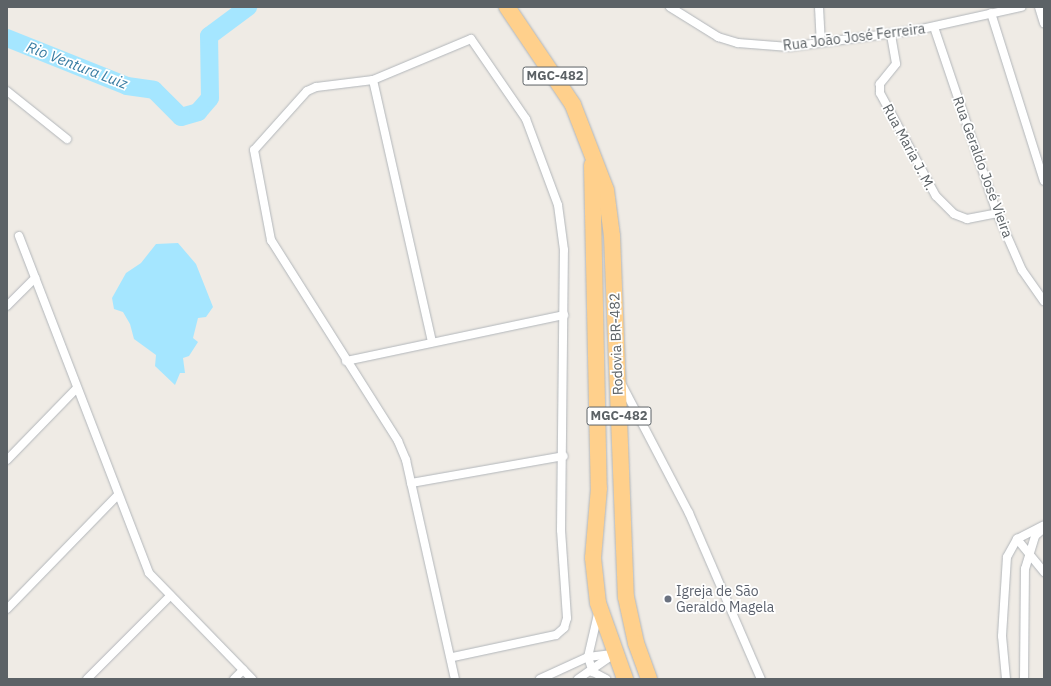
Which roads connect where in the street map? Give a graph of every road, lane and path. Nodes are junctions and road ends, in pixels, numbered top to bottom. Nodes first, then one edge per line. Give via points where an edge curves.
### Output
1 (507, 7) edge
2 (670, 7) edge
3 (819, 7) edge
4 (1021, 7) edge
5 (1039, 7) edge
6 (991, 13) junction
7 (1044, 23) edge
8 (934, 27) junction
9 (891, 34) junction
10 (821, 41) junction
11 (373, 80) junction
12 (7, 91) edge
13 (67, 139) dead end
14 (592, 152) junction
15 (1044, 181) edge
16 (997, 213) junction
17 (20, 236) dead end
18 (35, 278) junction
19 (1044, 301) edge
20 (7, 306) edge
21 (564, 315) junction
22 (432, 341) junction
23 (346, 361) junction
24 (618, 377) junction
25 (77, 388) junction
26 (564, 456) junction
27 (7, 460) edge
28 (411, 483) junction
29 (118, 495) junction
30 (1044, 526) edge
31 (1018, 539) junction
32 (1029, 550) junction
33 (1044, 572) edge
34 (169, 597) junction
35 (598, 603) junction
36 (7, 609) edge
37 (636, 643) junction
38 (614, 654) junction
39 (453, 657) junction
40 (588, 657) junction
41 (243, 670) junction
42 (593, 672) junction
43 (87, 679) edge
44 (234, 679) edge
45 (252, 679) edge
46 (455, 679) edge
47 (540, 679) edge
48 (578, 679) edge
49 (606, 679) edge
50 (625, 679) edge
51 (649, 679) edge
52 (761, 679) edge
53 (1006, 679) edge
54 (1024, 679) edge

1 - 14 highway, Rodovia BR-482 / MGC-482 via 573,105
2 - 10 street, Rua João José Ferreira via 718,37 738,43 789,47
3 - 10 street
4 - 6 street, Rua João José Ferreira
5 - 7 street
6 - 8 street, Rua João José Ferreira
6 - 15 street
8 - 9 street, Rua João José Ferreira
8 - 16 street, Rua Geraldo José Vieira
9 - 10 street, Rua João José Ferreira
9 - 16 street, Rua Maria J. M. via 896,64 878,89 936,196 954,214 967,219
11 - 21 street via 458,42 471,39 478,45 526,119 546,167 558,205 564,250
11 - 22 street
11 - 23 street via 316,87 307,92 254,150 270,240
12 - 13 street
14 - 24 highway, Rodovia BR-482 / MGC-482 via 606,190 612,236
14 - 35 highway, Rodovia BR-482 / MGC-482 via 599,488 593,558
16 - 19 street, Rua Geraldo José Vieira via 1022,270
17 - 18 street
18 - 20 street
18 - 25 street
21 - 22 street
21 - 26 street
22 - 23 street
23 - 28 street via 398,441
24 - 37 highway, Rodovia BR-482 / MGC-482 via 626,597
24 - 52 street via 689,513
25 - 27 street
25 - 29 street
26 - 28 street
26 - 39 street via 561,530 567,618 564,628 556,635
28 - 39 street
29 - 34 street via 149,573
29 - 36 street
30 - 31 street
30 - 32 street
31 - 32 street
31 - 53 street via 1004,570 1002,636
32 - 33 street
32 - 54 street via 1024,589
34 - 41 street
34 - 43 street
35 - 38 highway, Rodovia BR-482 / MGC-482
35 - 40 street via 596,630
37 - 38 highway
37 - 51 highway, Rodovia BR-482 / MGC-482
38 - 40 street
38 - 42 street
38 - 50 highway, Rodovia BR-482 / MGC-482
39 - 46 street
40 - 42 street
40 - 47 street
41 - 44 street
41 - 45 street
42 - 48 street
42 - 49 street

